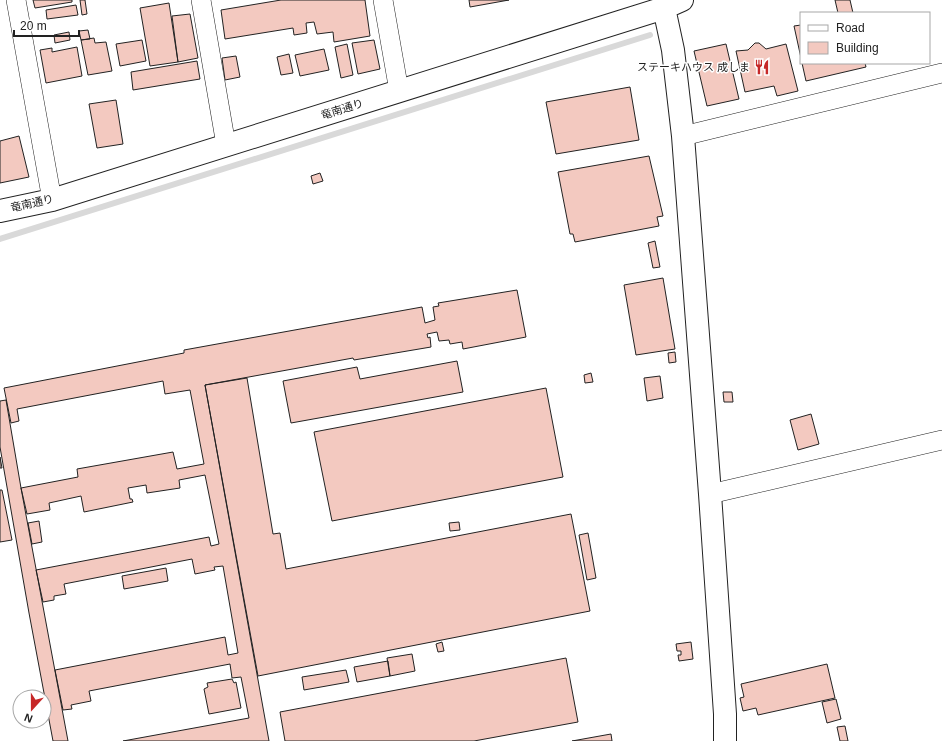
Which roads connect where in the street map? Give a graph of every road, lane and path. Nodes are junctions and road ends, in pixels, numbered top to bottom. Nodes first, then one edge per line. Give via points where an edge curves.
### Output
1 (16, 0) edge
2 (201, 0) edge
3 (383, 0) edge
4 (669, 3) edge
5 (942, 73) edge
6 (399, 91) junction
7 (683, 136) junction
8 (226, 145) junction
9 (52, 200) junction
10 (0, 211) edge
11 (942, 440) edge
12 (710, 494) junction
13 (725, 741) edge

1 - 9 street
2 - 8 street
3 - 6 street
4 - 6 street, 竜南通り
4 - 7 street
5 - 7 street
6 - 8 street, 竜南通り
7 - 12 street
8 - 9 street, 竜南通り
9 - 10 street, 竜南通り
11 - 12 street
12 - 13 street

